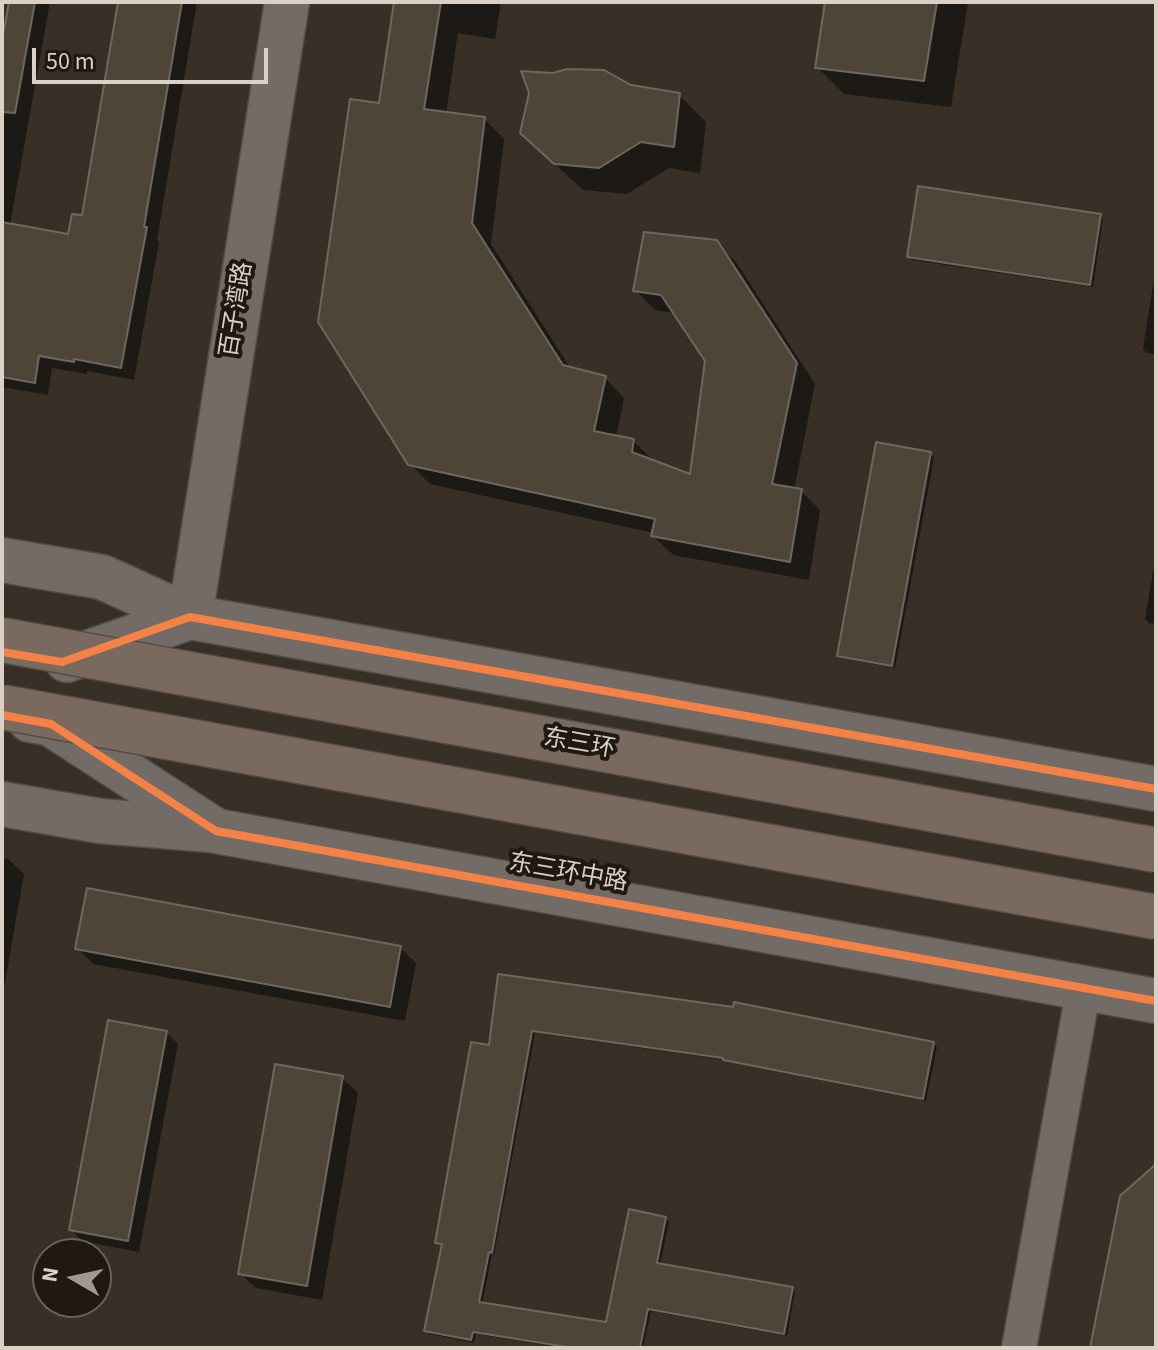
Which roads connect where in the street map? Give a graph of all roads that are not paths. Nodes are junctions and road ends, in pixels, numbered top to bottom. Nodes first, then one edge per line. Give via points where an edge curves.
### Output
1 (287, 2) edge
2 (2, 560) edge
3 (190, 617) junction
4 (2, 640) edge
5 (2, 652) edge
6 (62, 662) junction
7 (2, 707) edge
8 (2, 715) edge
9 (51, 724) junction
10 (1156, 789) edge
11 (2, 804) edge
12 (216, 831) junction
13 (1156, 850) edge
14 (1156, 917) edge
15 (1084, 987) junction
16 (1156, 1001) edge
17 (1019, 1348) edge

1 - 3 street, 百子湾路
2 - 3 street via 102,577
3 - 6 street
3 - 10 street
4 - 13 highway, 东三环, bridge
5 - 6 street
6 - 9 street
7 - 14 highway, bridge
8 - 9 street, 东三环中路
9 - 12 street, 东三环中路
11 - 12 street, 东三环中路 via 100,821
12 - 15 street, 东三环中路
15 - 16 street, 东三环中路
15 - 17 street

